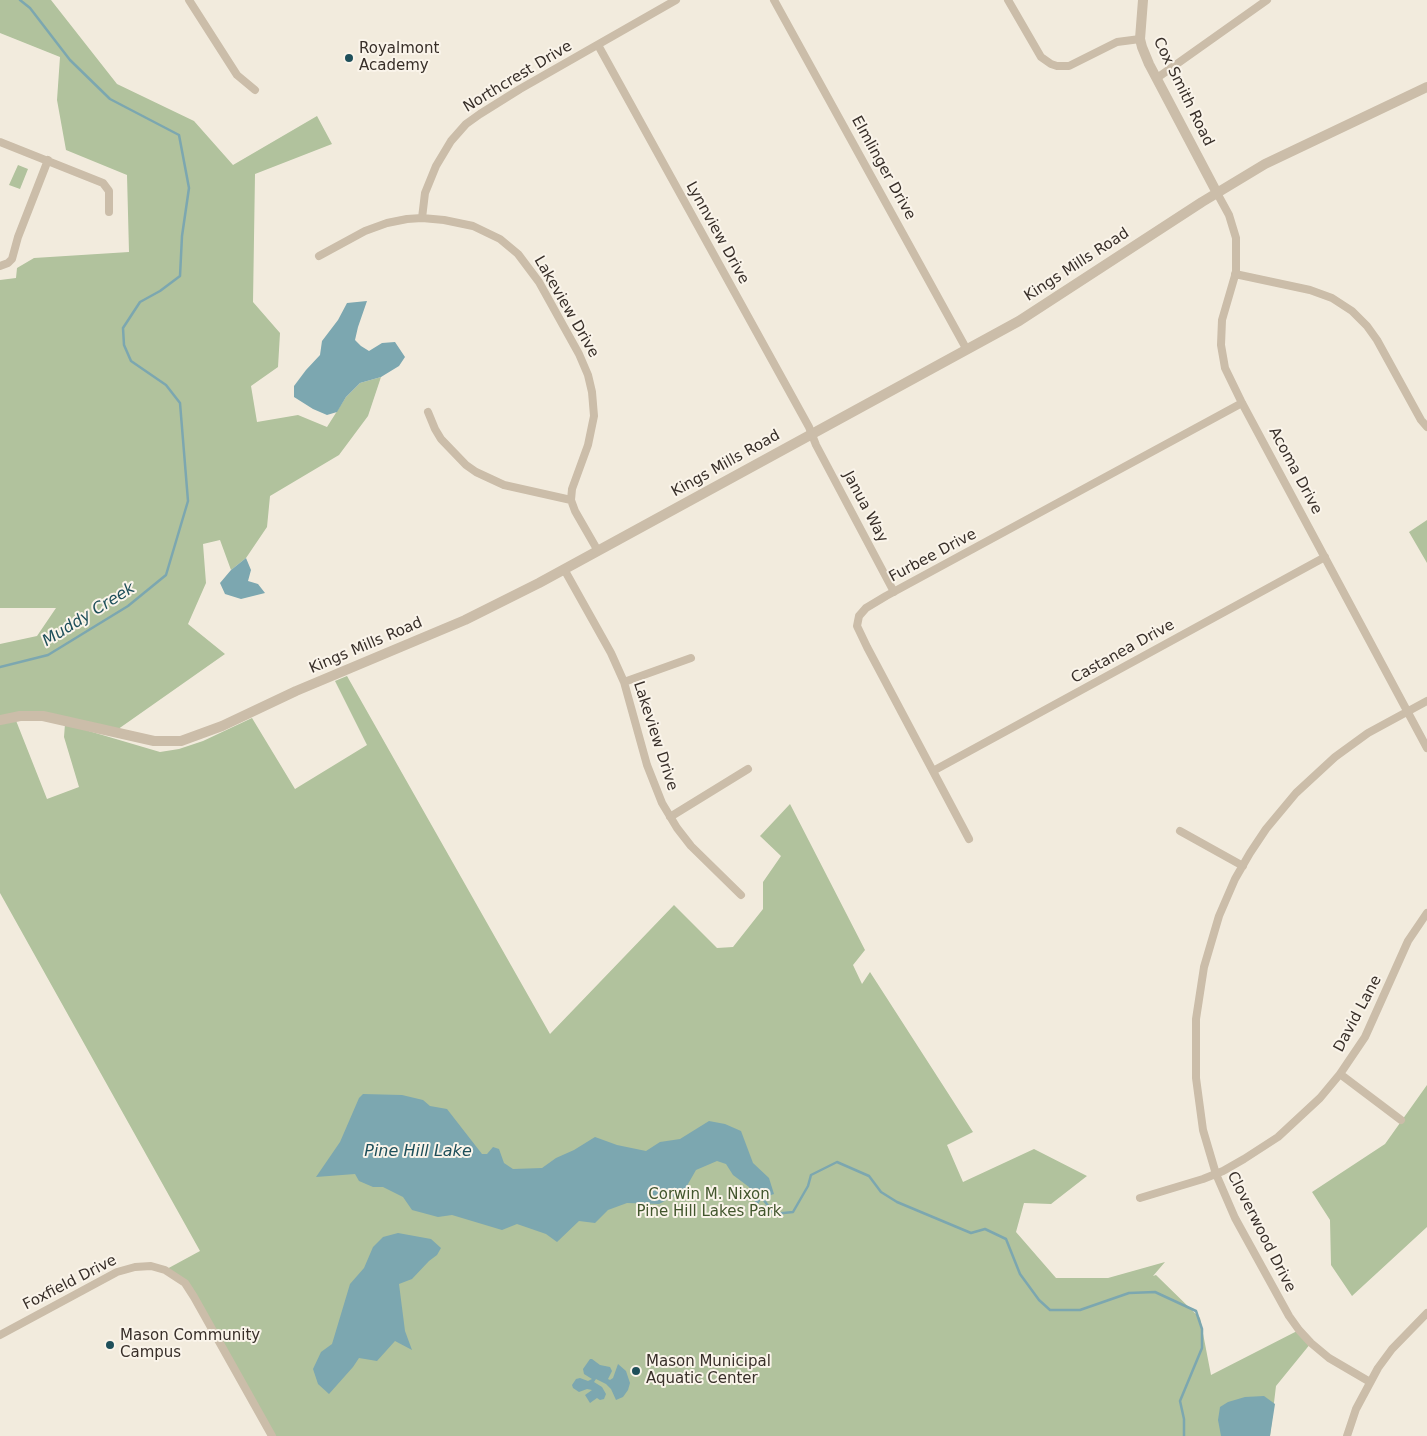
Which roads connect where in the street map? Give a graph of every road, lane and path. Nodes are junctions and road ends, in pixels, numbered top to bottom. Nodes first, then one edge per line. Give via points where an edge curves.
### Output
1 (189, 0) edge
2 (676, 0) edge
3 (774, 0) edge
4 (1008, 0) edge
5 (1143, 0) edge
6 (1267, 0) edge
7 (1140, 39) junction
8 (598, 45) junction
9 (1157, 78) junction
10 (1427, 87) edge
11 (255, 90) dead end
12 (0, 142) edge
13 (48, 160) junction
14 (1217, 193) junction
15 (109, 212) dead end
16 (422, 218) junction
17 (319, 256) dead end
18 (0, 266) edge
19 (1235, 274) junction
20 (967, 350) junction
21 (1242, 403) junction
22 (428, 412) dead end
23 (1427, 427) edge
24 (811, 434) junction
25 (572, 500) junction
26 (598, 550) junction
27 (1325, 557) junction
28 (564, 569) junction
29 (894, 592) junction
30 (691, 658) dead end
31 (624, 682) junction
32 (1427, 701) edge
33 (1408, 711) junction
34 (0, 720) edge
35 (1427, 748) edge
36 (748, 769) dead end
37 (933, 771) junction
38 (670, 817) junction
39 (1180, 831) dead end
40 (969, 839) dead end
41 (1242, 866) junction
42 (741, 895) dead end
43 (1427, 913) edge
44 (1340, 1074) junction
45 (1401, 1120) dead end
46 (1216, 1174) junction
47 (1140, 1198) dead end
48 (1427, 1312) edge
49 (0, 1335) edge
50 (1370, 1382) junction
51 (272, 1436) edge
52 (1347, 1436) edge

1 - 11 street via 237,75
2 - 8 street, Northcrest Drive
3 - 20 street, Elmlinger Drive
4 - 7 street via 1034,47 1051,64 1069,66 1117,42
5 - 7 street, Cox Smith Road
6 - 9 street
7 - 9 street, Cox Smith Road
8 - 16 street, Northcrest Drive via 480,114 462,128 436,166 425,193
8 - 24 street, Lynnview Drive
9 - 14 street, Cox Smith Road
10 - 14 street, Kings Mills Road via 1280,156
12 - 13 street
13 - 15 street via 106,185
13 - 18 street via 12,259
14 - 19 street, Acoma Drive via 1236,238
14 - 20 street, Kings Mills Road via 1018,321
16 - 17 street, Lakeview Drive via 400,220 365,231
16 - 25 street, Lakeview Drive via 473,226 514,250 539,282 579,354 588,375 594,416 588,445 572,490
19 - 21 street, Acoma Drive via 1222,320 1221,346 1225,368
19 - 23 street via 1310,290 1332,298 1352,311 1377,340
20 - 24 street, Kings Mills Road
21 - 27 street, Acoma Drive
21 - 29 street, Furbee Drive
22 - 25 street via 441,439 476,472 504,485
24 - 26 street, Kings Mills Road
24 - 29 street, Janua Way
25 - 26 street
26 - 28 street, Kings Mills Road
27 - 33 street, Acoma Drive
27 - 37 street, Castanea Drive
28 - 31 street, Lakeview Drive
28 - 34 street, Kings Mills Road via 465,620 181,741 154,741 43,716
29 - 37 street, Furbee Drive via 866,608 859,616 857,626
30 - 31 street
31 - 38 street, Lakeview Drive via 650,773
32 - 33 street, Cloverwood Drive
33 - 35 street, Acoma Drive
33 - 41 street, Cloverwood Drive via 1368,733 1313,776 1277,815
36 - 38 street
37 - 40 street, Furbee Drive
38 - 42 street, Lakeview Drive via 691,846
39 - 41 street
41 - 46 street, Cloverwood Drive via 1211,939 1196,1019 1198,1107
43 - 44 street, David Lane via 1408,942 1370,1026
44 - 45 street
44 - 46 street, David Lane via 1320,1098 1278,1137
46 - 47 street, David Lane
46 - 50 street, Cloverwood Drive via 1235,1218 1288,1316 1315,1347
48 - 50 street via 1392,1350
49 - 51 street, Foxfield Drive via 117,1272 151,1266 165,1270 178,1277 190,1290
50 - 52 street

